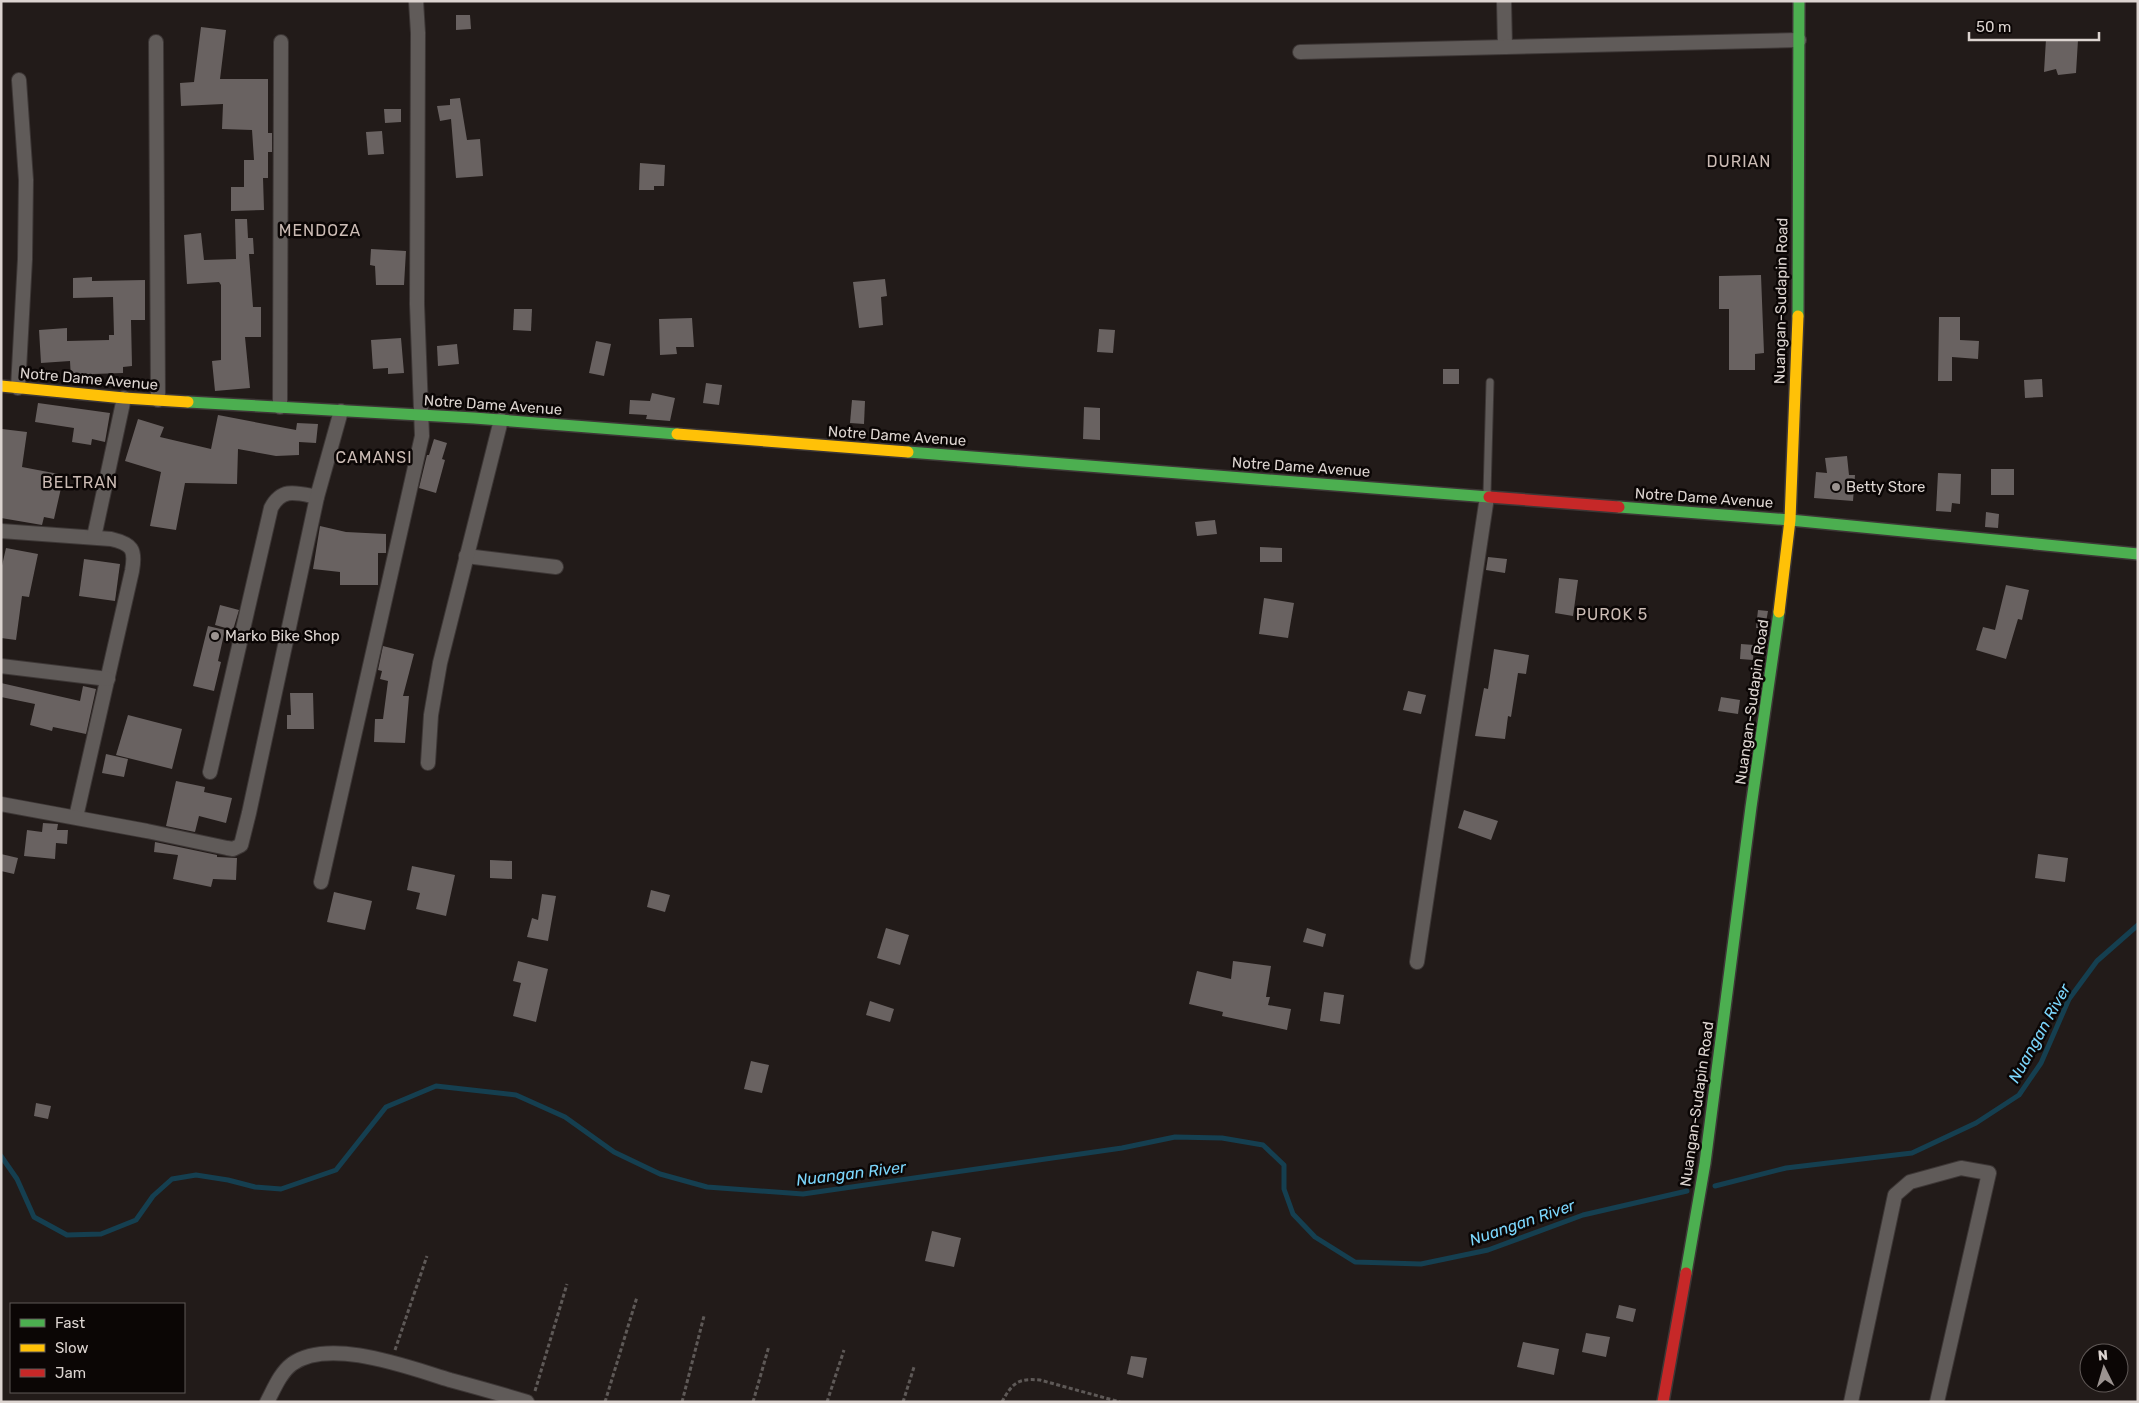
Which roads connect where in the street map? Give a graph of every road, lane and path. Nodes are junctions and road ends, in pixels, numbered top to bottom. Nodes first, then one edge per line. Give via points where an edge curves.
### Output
1 (416, 1) edge
2 (1504, 1) edge
3 (1799, 1) edge
4 (1799, 40) junction
5 (156, 42) dead end
6 (281, 42) dead end
7 (1505, 47) junction
8 (1300, 52) dead end
9 (19, 80) dead end
10 (1490, 382) dead end
11 (1, 386) edge
12 (18, 388) junction
13 (124, 398) junction
14 (158, 400) junction
15 (280, 407) junction
16 (341, 411) junction
17 (422, 415) junction
18 (501, 420) junction
19 (317, 497) junction
20 (1487, 497) junction
21 (1790, 520) junction
22 (1, 531) edge
23 (94, 537) junction
24 (2138, 554) edge
25 (466, 556) junction
26 (556, 567) dead end
27 (1, 666) edge
28 (108, 679) junction
29 (428, 763) dead end
30 (210, 772) dead end
31 (1, 804) edge
32 (76, 817) junction
33 (321, 882) dead end
34 (1417, 962) dead end
35 (427, 1256) dead end
36 (567, 1284) dead end
37 (637, 1297) dead end
38 (704, 1316) dead end
39 (769, 1346) dead end
40 (844, 1350) dead end
41 (391, 1362) junction
42 (914, 1367) dead end
43 (530, 1397) edge
44 (267, 1402) edge
45 (605, 1402) edge
46 (682, 1402) edge
47 (753, 1402) edge
48 (827, 1402) edge
49 (903, 1402) edge
50 (1002, 1402) edge
51 (1120, 1402) edge
52 (1663, 1402) edge
53 (1851, 1402) edge
54 (1937, 1402) edge

1 - 17 street via 417,304
2 - 7 street
3 - 4 street, Nuangan-Sudapin Road
4 - 7 street
4 - 21 street, Nuangan-Sudapin Road via 1798,311
5 - 14 street
6 - 15 street
7 - 8 street
9 - 12 street via 26,180 26,259
10 - 20 lane
11 - 12 street, Notre Dame Avenue
12 - 13 street, Notre Dame Avenue
13 - 14 street, Notre Dame Avenue
13 - 23 street
14 - 15 street, Notre Dame Avenue
15 - 16 street, Notre Dame Avenue
16 - 17 street, Notre Dame Avenue
16 - 19 street
17 - 18 street, Notre Dame Avenue
17 - 33 street via 422,436
18 - 20 street, Notre Dame Avenue
18 - 25 street
19 - 30 street via 282,494 271,508
19 - 32 street via 241,845 227,848
20 - 21 street, Notre Dame Avenue
20 - 34 street
21 - 24 street, Notre Dame Avenue
21 - 52 street, Nuangan-Sudapin Road via 1715,1088
22 - 23 street
23 - 28 street via 124,542 134,554
25 - 26 street
25 - 29 street via 440,663 431,715
27 - 28 street
28 - 32 street
31 - 32 street
35 - 41 path
36 - 43 path
37 - 45 path
38 - 46 path
39 - 47 path
40 - 48 path
41 - 43 street
41 - 44 street via 354,1354 308,1357 292,1364 280,1376
42 - 49 path
50 - 51 path via 1016,1382 1027,1379
53 - 54 street via 1895,1195 1910,1182 1961,1168 1989,1173

